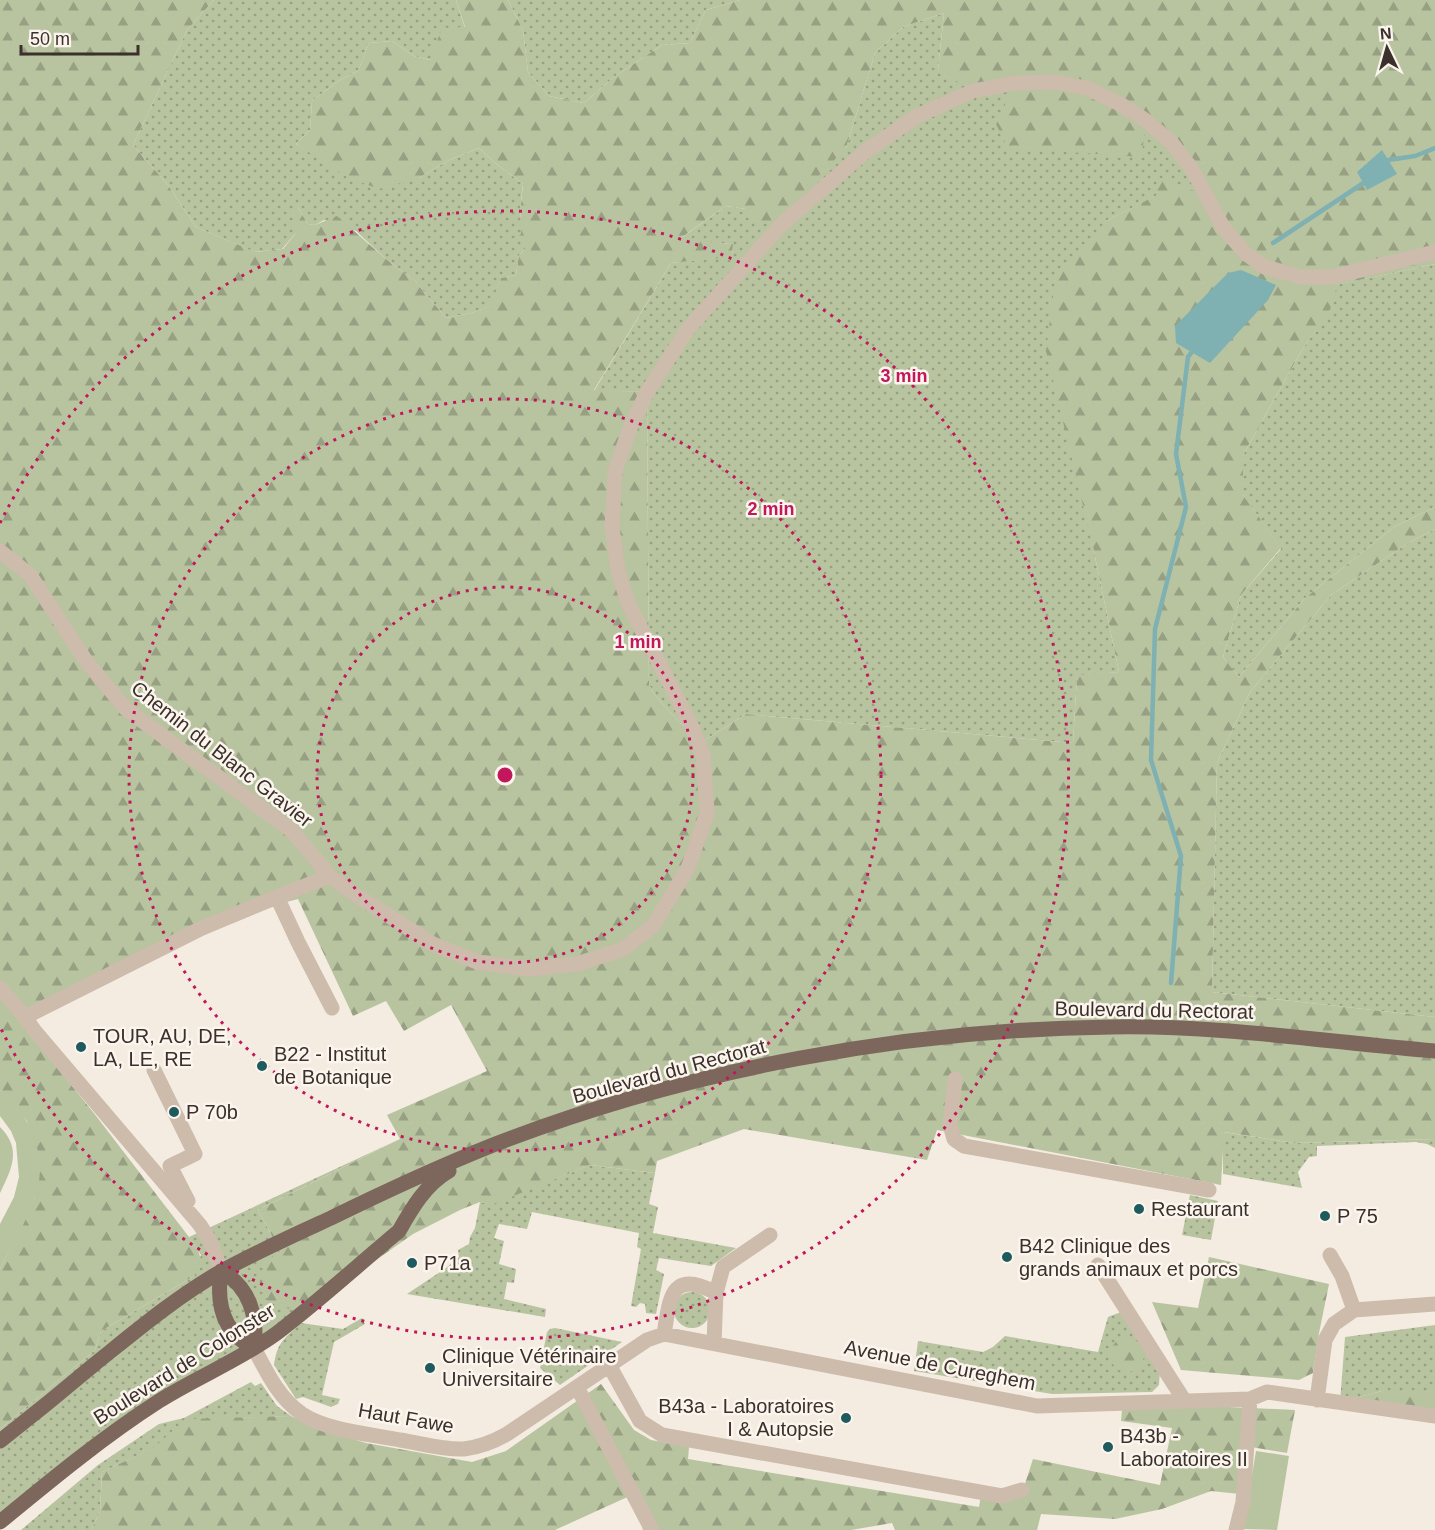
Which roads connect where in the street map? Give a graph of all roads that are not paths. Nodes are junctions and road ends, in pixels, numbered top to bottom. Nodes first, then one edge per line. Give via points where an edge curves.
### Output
1 (1435, 252) edge
2 (0, 552) edge
3 (330, 876) junction
4 (277, 897) junction
5 (0, 988) edge
6 (332, 1008) dead end
7 (25, 1017) junction
8 (1435, 1051) edge
9 (154, 1070) dead end
10 (955, 1079) dead end
11 (493, 1145) junction
12 (1209, 1190) dead end
13 (201, 1225) junction
14 (770, 1235) dead end
15 (1330, 1255) dead end
16 (1098, 1266) dead end
17 (221, 1271) junction
18 (716, 1293) junction
19 (1435, 1304) edge
20 (1354, 1310) junction
21 (664, 1334) junction
22 (714, 1343) junction
23 (254, 1348) junction
24 (609, 1365) junction
25 (577, 1387) junction
26 (1250, 1398) junction
27 (1184, 1400) junction
28 (1317, 1400) junction
29 (1435, 1416) edge
30 (0, 1441) edge
31 (1022, 1490) dead end
32 (0, 1522) edge
33 (652, 1530) edge
34 (1236, 1530) edge

1 - 3 street, Chemin du Blanc Gravier via 1332,277 1301,278 1265,267 1245,253 1223,227 1192,169 1171,142 1122,105 1087,88 1054,82 1015,83 973,91 917,116 865,152 781,225 687,330 647,392 615,471 612,527 628,603 703,755 707,813 688,868 653,927 623,949 578,964 528,969 477,962 433,944
2 - 3 street, Chemin du Blanc Gravier via 30,575 86,661 126,709 292,831
3 - 4 street
4 - 6 street
4 - 7 street via 202,928
5 - 7 street
7 - 13 street
8 - 11 main road, Boulevard du Rectorat via 1181,1028 1065,1028 949,1036 836,1053 691,1083
9 - 13 street via 195,1154 170,1166
10 - 12 street via 950,1125 954,1139 964,1146
11 - 17 main road, Boulevard du Rectorat via 403,1183
11 - 23 main road, Boulevard de Colonster via 439,1177 399,1231
13 - 17 street
14 - 18 street via 723,1267
15 - 20 street
16 - 27 street
17 - 23 main road via 237,1282 253,1309
17 - 23 main road via 219,1295 224,1317 239,1340
17 - 30 main road, Boulevard du Rectorat via 144,1324
18 - 21 street via 692,1284 678,1286 671,1294
18 - 22 street
19 - 20 street
20 - 28 street via 1334,1324 1325,1340
21 - 22 street, Avenue de Cureghem
21 - 24 street, Haut Fawe via 647,1340
22 - 27 street, Avenue de Cureghem via 1037,1406
23 - 25 street, Haut Fawe via 284,1398 312,1420 453,1449 497,1440
23 - 32 main road, Boulevard de Colonster via 133,1418
24 - 25 street, Haut Fawe
24 - 31 street via 640,1421 662,1435 1002,1496
25 - 33 street
26 - 27 street, Avenue de Cureghem
26 - 28 street, Avenue de Cureghem via 1267,1392
26 - 34 street via 1243,1502
28 - 29 street, Avenue de Cureghem

